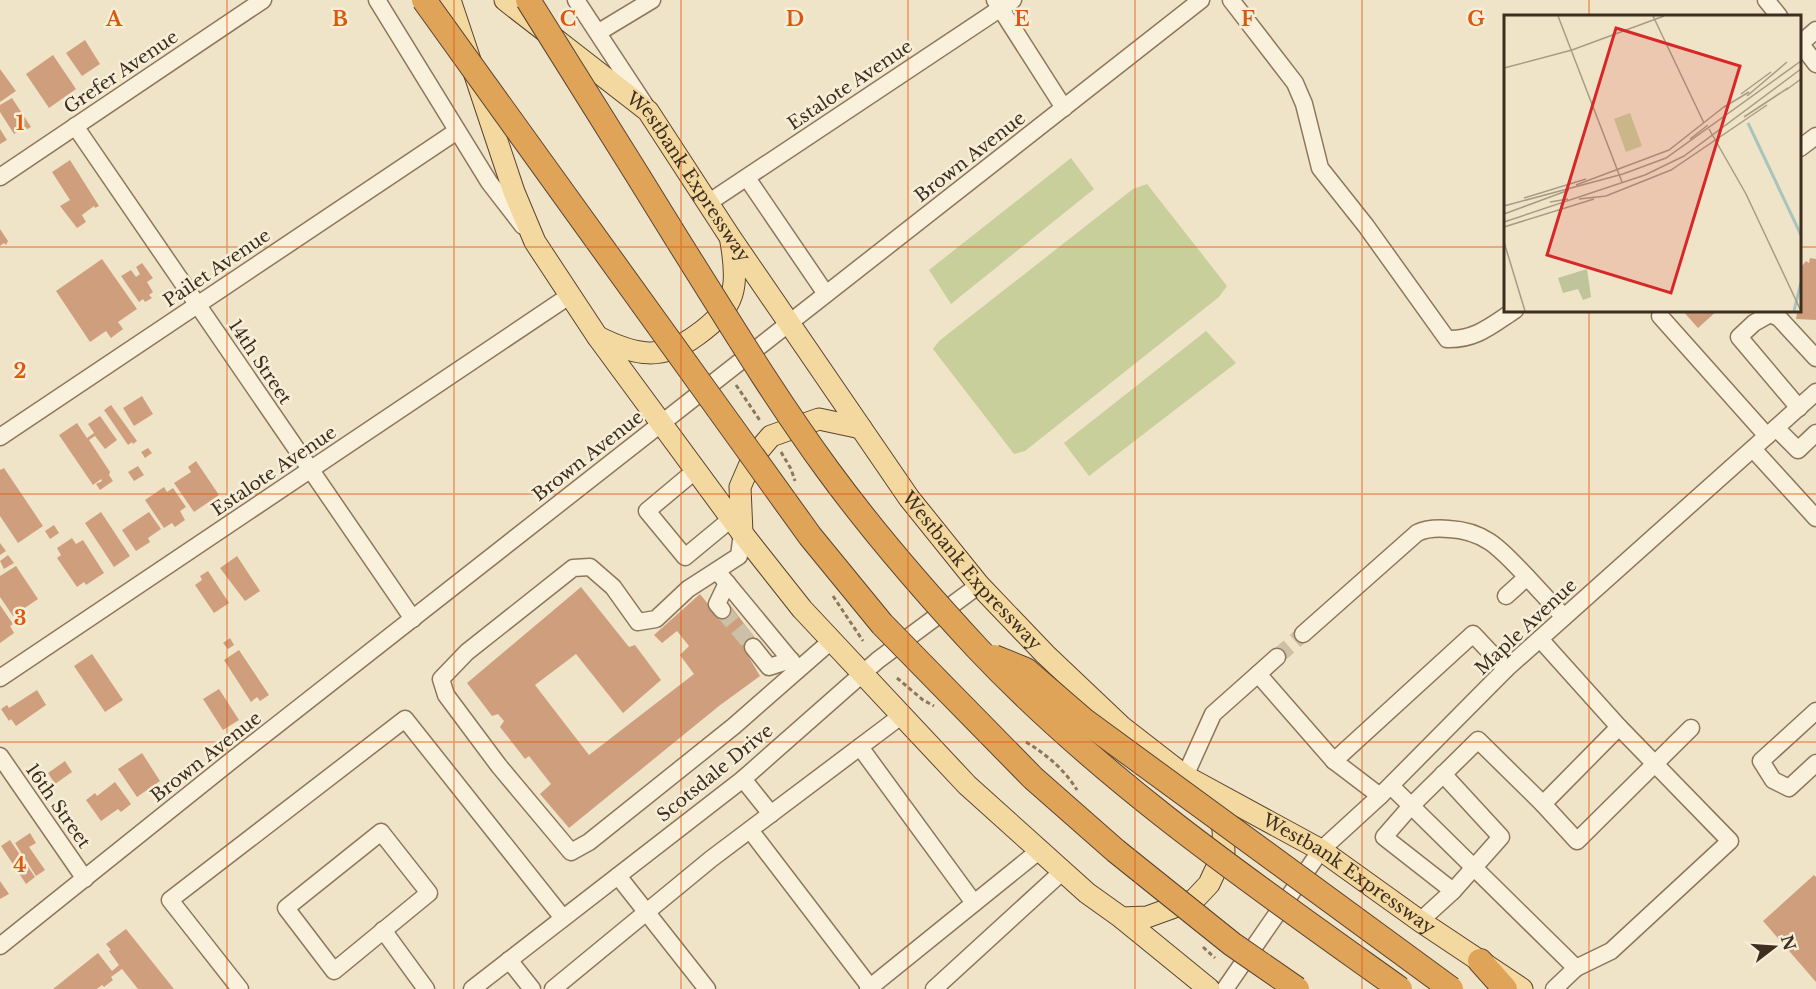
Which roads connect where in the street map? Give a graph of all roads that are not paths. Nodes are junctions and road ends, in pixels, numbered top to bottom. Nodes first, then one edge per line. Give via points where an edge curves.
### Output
1 (263, 0) edge
2 (377, 0) edge
3 (424, 0) edge
4 (450, 0) edge
5 (505, 0) edge
6 (528, 0) edge
7 (576, 0) edge
8 (652, 0) edge
9 (1202, 0) edge
10 (1231, 0) edge
11 (1766, 0) edge
12 (1003, 3) edge
13 (1778, 15) edge
14 (1816, 30) edge
15 (599, 32) junction
16 (1801, 42) edge
17 (1801, 44) edge
18 (1816, 64) edge
19 (1064, 108) junction
20 (648, 111) junction
21 (75, 126) junction
22 (456, 131) junction
23 (1816, 136) edge
24 (1801, 147) edge
25 (0, 177) edge
26 (747, 178) junction
27 (708, 203) junction
28 (730, 237) junction
29 (535, 242) junction
30 (826, 294) junction
31 (569, 296) junction
32 (197, 305) junction
33 (1512, 312) edge
34 (1660, 316) dead end
35 (790, 322) junction
36 (597, 336) junction
37 (1816, 358) edge
38 (1816, 392) edge
39 (1799, 408) junction
40 (661, 423) junction
41 (861, 428) junction
42 (1772, 432) junction
43 (1816, 433) edge
44 (0, 437) edge
45 (1753, 449) junction
46 (310, 470) junction
47 (696, 470) junction
48 (1816, 518) edge
49 (737, 526) junction
50 (722, 577) junction
51 (1527, 577) junction
52 (979, 585) junction
53 (1506, 596) dead end
54 (722, 610) tunnel mouth
55 (1564, 618) junction
56 (412, 619) junction
57 (1303, 634) tunnel mouth
58 (1540, 639) junction
59 (831, 640) junction
60 (753, 648) tunnel mouth
61 (980, 651) junction
62 (1277, 657) tunnel mouth
63 (795, 665) junction
64 (1506, 669) junction
65 (862, 674) junction
66 (1258, 674) junction
67 (0, 678) edge
68 (1816, 711) edge
69 (902, 716) junction
70 (1619, 727) junction
71 (1691, 728) dead end
72 (860, 747) junction
73 (0, 756) edge
74 (1334, 761) junction
75 (1816, 763) edge
76 (1655, 765) junction
77 (1443, 774) junction
78 (1185, 776) junction
79 (742, 779) junction
80 (1206, 788) junction
81 (1386, 791) junction
82 (1543, 804) junction
83 (1411, 806) junction
84 (771, 814) junction
85 (750, 830) junction
86 (1040, 850) junction
87 (1321, 850) junction
88 (1116, 851) junction
89 (1473, 867) junction
90 (1063, 871) junction
91 (618, 876) junction
92 (85, 879) junction
93 (1453, 891) junction
94 (974, 903) junction
95 (646, 912) junction
96 (562, 918) junction
97 (1122, 918) junction
98 (1420, 921) junction
99 (383, 930) junction
100 (0, 946) edge
101 (509, 960) junction
102 (1480, 961) junction
103 (1576, 968) junction
104 (869, 988) edge
105 (240, 989) edge
106 (426, 989) edge
107 (472, 989) edge
108 (532, 989) edge
109 (553, 989) edge
110 (707, 989) edge
111 (934, 989) edge
112 (1209, 989) edge
113 (1225, 989) edge
114 (1270, 989) edge
115 (1298, 989) edge
116 (1400, 989) edge
117 (1450, 989) edge
118 (1505, 989) edge
119 (1522, 989) edge
120 (1554, 989) edge

1 - 21 street, Grefer Avenue
2 - 22 street
3 - 88 highway, bridge via 810,536 882,624 1033,778
4 - 29 main road via 514,192
5 - 20 main road
6 - 61 highway, bridge via 762,376 872,528
7 - 15 street, Westbank Expressway
8 - 15 street
9 - 19 street, Brown Avenue
10 - 33 street via 1295,83 1320,168 1447,339 1476,335
11 - 13 street
12 - 19 street
12 - 26 street, Estalote Avenue
14 - 16 street
15 - 20 street, Westbank Expressway
17 - 18 street
19 - 30 street, Brown Avenue
20 - 27 main road, Westbank Expressway
21 - 25 street, Grefer Avenue
21 - 32 street, 14th Street
22 - 29 street
22 - 32 street, Pailet Avenue
23 - 24 street
26 - 27 street, Estalote Avenue
26 - 30 street
27 - 28 main road, Westbank Expressway
28 - 35 main road, Westbank Expressway
28 - 36 main road via 734,278 728,304 716,321 685,344 662,353 638,352
29 - 31 main road
30 - 35 street, Brown Avenue
31 - 36 main road
31 - 46 street, Estalote Avenue
32 - 44 street, Pailet Avenue
32 - 46 street, 14th Street
34 - 42 street
35 - 40 street, Brown Avenue
35 - 41 main road, Westbank Expressway
36 - 40 main road
37 - 39 street via 1779,318 1770,314 1739,337
38 - 39 street, Maple Avenue
39 - 42 street, Maple Avenue
40 - 47 main road
40 - 56 street, Brown Avenue
41 - 49 main road via 819,419 771,436 753,457 740,487
41 - 52 main road, Westbank Expressway via 909,498
42 - 43 street via 1798,450
42 - 45 street, Maple Avenue
45 - 48 street
45 - 55 street, Maple Avenue
46 - 56 street, 14th Street
46 - 67 street, Estalote Avenue
47 - 49 main road
47 - 49 street via 647,511 686,557
49 - 50 street via 739,556
49 - 59 main road
50 - 54 street via 717,604
50 - 63 street
50 - 63 street via 688,589 656,619 638,622 613,587 590,567 573,568 467,652 441,679 446,695 571,852 707,748
51 - 53 street
51 - 55 street
51 - 57 street via 1482,536 1462,529 1425,529
52 - 65 street, Scotsdale Drive
52 - 78 main road, Westbank Expressway via 1122,727
55 - 58 street, Maple Avenue
56 - 92 street, Brown Avenue
58 - 64 street, Maple Avenue
58 - 70 street
59 - 63 street
59 - 65 main road
60 - 63 street via 769,667
61 - 116 highway, bridge via 1133,791 1215,856
61 - 117 highway, bridge via 1026,670 1085,721
62 - 66 street
64 - 74 street via 1473,634
64 - 81 street, Maple Avenue
65 - 69 main road
65 - 79 street, Scotsdale Drive
66 - 74 street
66 - 78 street via 1213,714
68 - 75 street via 1761,761 1773,780 1789,788
69 - 72 street
69 - 86 main road via 967,784
70 - 76 street
70 - 82 street
71 - 76 street
72 - 84 street
72 - 94 street
73 - 92 street, 16th Street
74 - 81 street
76 - 82 street via 1577,841
76 - 103 street via 1730,841 1617,945
77 - 82 street via 1478,740
77 - 83 street
77 - 89 street via 1501,837
78 - 80 main road, Westbank Expressway
79 - 84 street
79 - 91 street, Scotsdale Drive
80 - 87 main road, Westbank Expressway
80 - 97 main road via 1223,829 1224,852 1209,884 1194,900 1147,917
81 - 83 street
81 - 87 street, Maple Avenue
83 - 89 street
83 - 93 street via 1384,837
84 - 85 street
85 - 95 street
85 - 104 street
86 - 90 main road
86 - 94 street
87 - 98 main road, Westbank Expressway
87 - 113 street, Maple Avenue
88 - 114 highway, bridge via 1176,916
88 - 115 highway, bridge via 1232,944
89 - 93 street
89 - 103 street
90 - 97 main road
90 - 111 street
91 - 95 street
91 - 96 street, Scotsdale Drive
92 - 100 street, Brown Avenue
93 - 98 street
94 - 104 street
95 - 109 street
95 - 110 street
96 - 101 street, Scotsdale Drive
96 - 105 street via 405,719 170,900
97 - 112 main road
98 - 102 main road, Westbank Expressway
99 - 99 street via 429,893 381,832 286,908 334,971
99 - 106 street
101 - 107 street, Scotsdale Drive
101 - 108 street
102 - 118 highway
102 - 119 main road, Westbank Expressway
103 - 120 street

